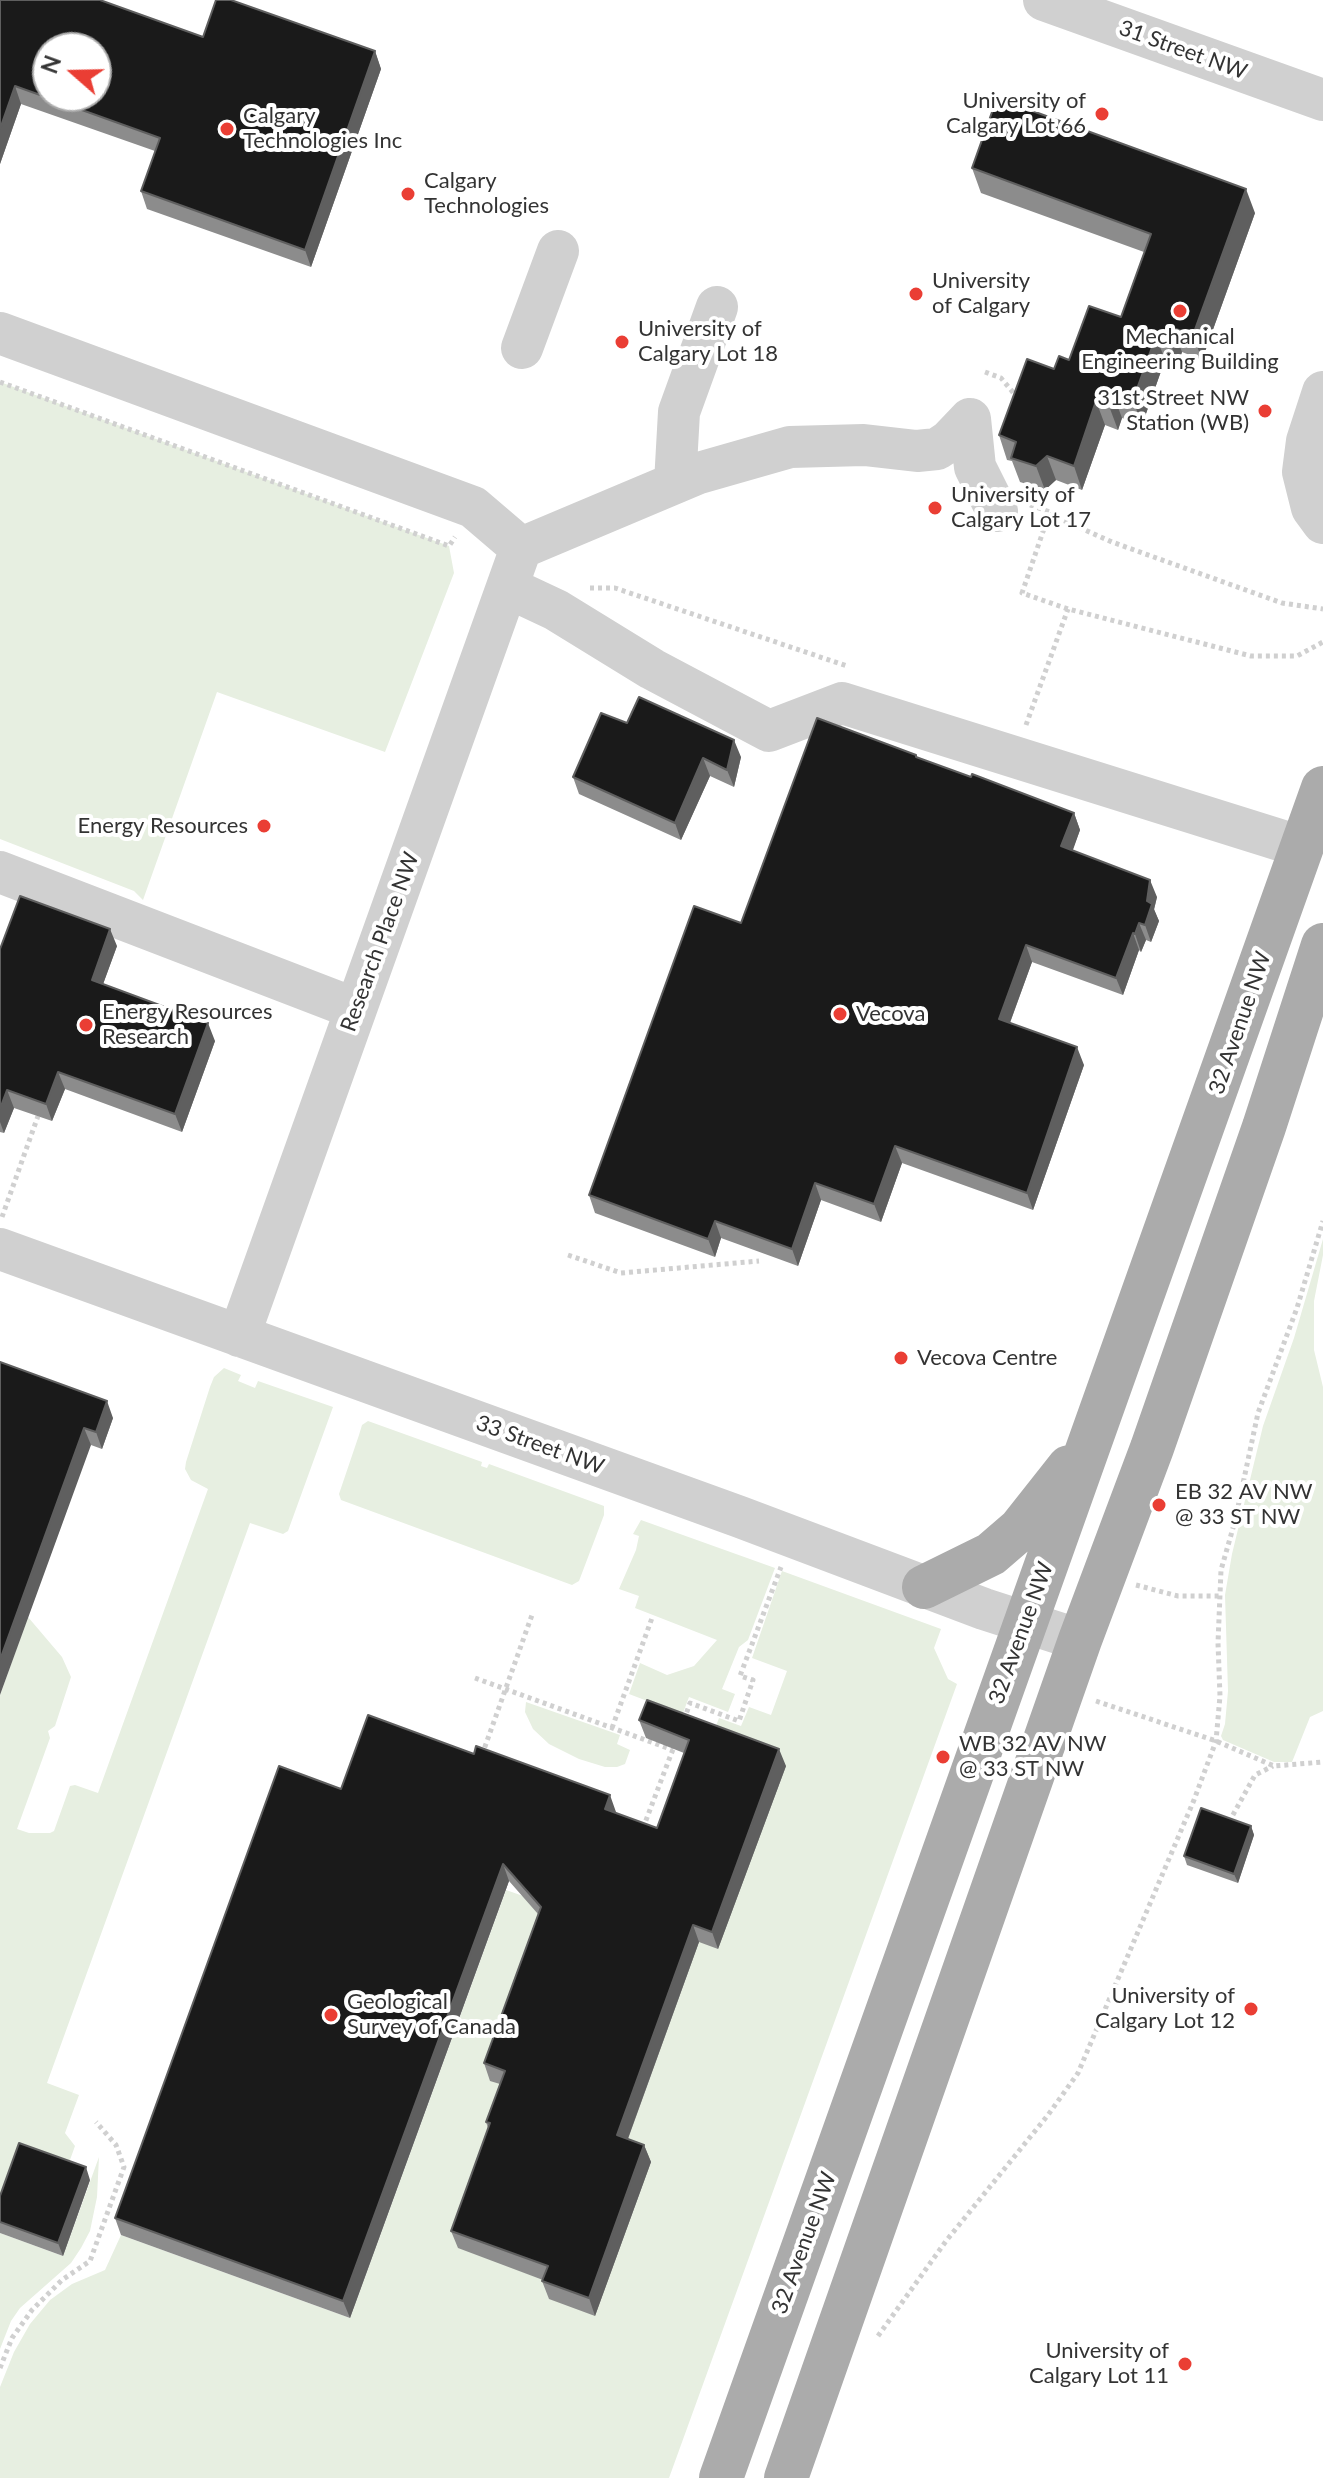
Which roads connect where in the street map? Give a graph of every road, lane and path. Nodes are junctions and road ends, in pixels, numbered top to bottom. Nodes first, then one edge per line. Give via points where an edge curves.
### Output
1 (1044, 0) edge
2 (1323, 100) edge
3 (558, 251) dead end
4 (717, 307) dead end
5 (0, 333) edge
6 (522, 348) dead end
7 (985, 372) dead end
8 (0, 382) edge
9 (1323, 392) edge
10 (1020, 403) edge
11 (675, 483) junction
12 (1011, 507) joint
13 (1049, 514) junction
14 (1323, 523) edge
15 (462, 526) dead end
16 (521, 548) junction
17 (507, 587) junction
18 (1068, 609) junction
19 (1323, 609) edge
20 (1323, 642) edge
21 (1025, 727) dead end
22 (1323, 788) edge
23 (1302, 847) junction
24 (0, 872) edge
25 (1323, 945) edge
26 (356, 1009) junction
27 (38, 1116) edge
28 (1323, 1221) edge
29 (0, 1222) edge
30 (0, 1249) edge
31 (568, 1255) dead end
32 (759, 1261) edge
33 (239, 1336) junction
34 (1093, 1437) junction
35 (781, 1566) dead end
36 (1134, 1584) dead end
37 (924, 1587) junction
38 (1219, 1596) junction
39 (532, 1615) dead end
40 (652, 1618) dead end
41 (1025, 1621) junction
42 (1080, 1640) junction
43 (475, 1678) dead end
44 (505, 1689) junction
45 (1082, 1696) dead end
46 (681, 1727) edge
47 (612, 1728) junction
48 (677, 1739) edge
49 (1216, 1741) junction
50 (673, 1750) junction
51 (1323, 1762) edge
52 (478, 1765) edge
53 (1274, 1766) junction
54 (1228, 1825) edge
55 (640, 1837) edge
56 (96, 2122) dead end
57 (880, 2332) dead end
58 (0, 2368) edge
59 (789, 2474) edge
60 (721, 2478) edge

1 - 2 street, 31 Street NW
3 - 6 street
4 - 11 street via 679,412
5 - 16 street via 473,507
7 - 10 path via 1009,385
8 - 15 path via 449,546
9 - 14 street via 1303,472 1312,508
11 - 12 street via 790,447 937,449 970,419 975,467
11 - 16 street
12 - 13 path
13 - 18 path via 1022,593
13 - 19 path via 1282,603
16 - 17 street, Research Place NW
17 - 23 street via 769,731 842,703
17 - 26 street, Research Place NW
18 - 20 path via 1251,656 1297,656
18 - 21 path
22 - 23 main road, 32 Avenue NW
23 - 34 main road, 32 Avenue NW
24 - 26 street
25 - 42 main road via 1163,1419
26 - 33 street, Research Place NW
27 - 29 path
28 - 38 path via 1258,1413
30 - 33 street, 33 Street NW
31 - 32 path via 621,1273
33 - 37 street, 33 Street NW
34 - 37 main road via 1020,1529 991,1554
34 - 41 main road, 32 Avenue NW
35 - 46 path via 740,1676 753,1680 739,1721 690,1703
36 - 38 path via 1178,1596
37 - 41 street, 33 Street NW
38 - 49 path
39 - 44 path
40 - 47 path
41 - 42 street, 33 Street NW
41 - 60 main road, 32 Avenue NW
42 - 59 main road
43 - 44 path
44 - 47 path
44 - 52 path
45 - 49 path
47 - 50 path
48 - 50 path
49 - 53 path
49 - 57 path via 1078,2073
50 - 55 path
51 - 53 path
53 - 54 path via 1255,1775
56 - 58 path via 116,2145 124,2167 90,2261 32,2310

